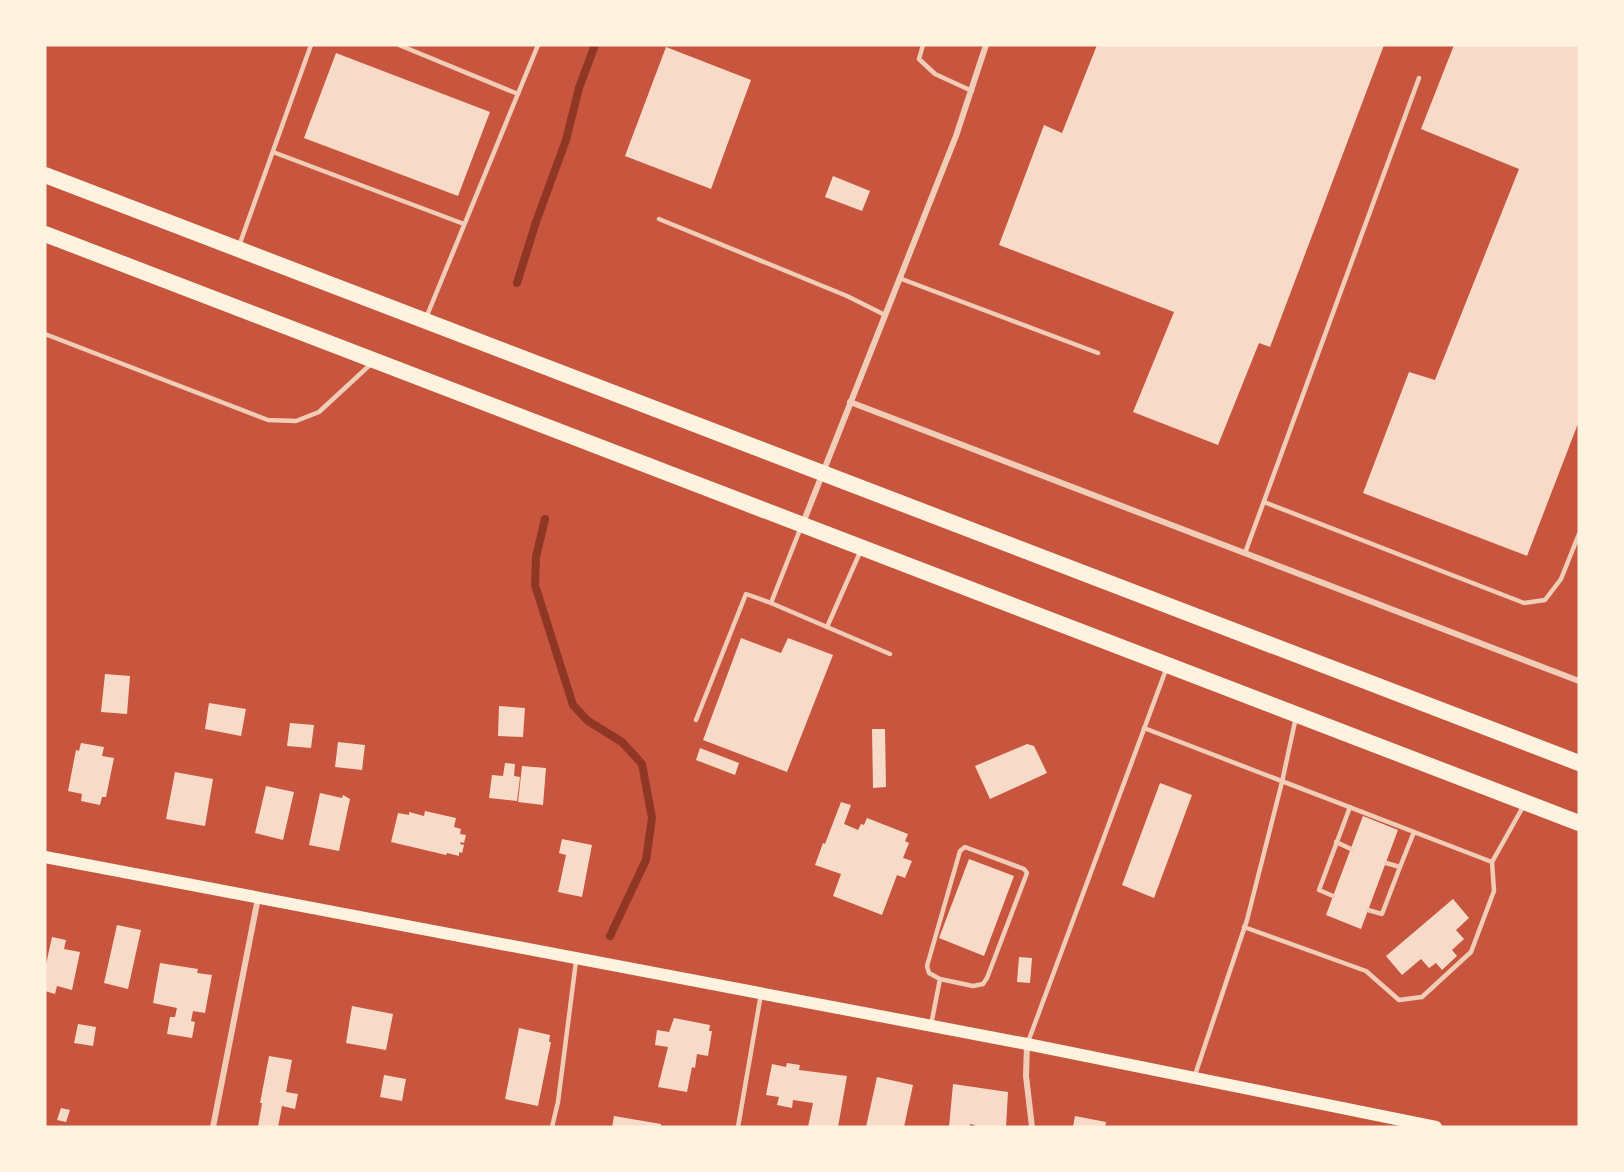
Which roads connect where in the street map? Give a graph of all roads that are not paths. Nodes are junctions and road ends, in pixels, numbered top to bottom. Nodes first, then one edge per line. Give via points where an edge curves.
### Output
1 (311, 45) edge
2 (399, 45) edge
3 (537, 45) edge
4 (923, 45) edge
5 (986, 45) edge
6 (1419, 78) dead end
7 (972, 91) junction
8 (518, 94) junction
9 (273, 152) junction
10 (45, 175) edge
11 (659, 219) dead end
12 (464, 224) junction
13 (45, 234) edge
14 (238, 249) junction
15 (899, 278) junction
16 (885, 315) junction
17 (425, 320) junction
18 (45, 334) edge
19 (1098, 353) dead end
20 (374, 361) junction
21 (850, 402) junction
22 (823, 472) junction
23 (1264, 502) junction
24 (802, 524) junction
25 (1579, 534) edge
26 (862, 547) junction
27 (1245, 553) junction
28 (771, 603) junction
29 (827, 627) junction
30 (890, 654) dead end
31 (1168, 665) junction
32 (1579, 681) edge
33 (1296, 714) junction
34 (696, 720) dead end
35 (1144, 728) junction
36 (1579, 763) edge
37 (1282, 782) junction
38 (1526, 802) junction
39 (1350, 807) junction
40 (1579, 823) edge
41 (1414, 832) junction
42 (1336, 842) junction
43 (1351, 849) dead end
44 (45, 857) edge
45 (1492, 862) junction
46 (1386, 863) dead end
47 (1400, 867) junction
48 (1333, 896) dead end
49 (258, 898) junction
50 (1368, 910) dead end
51 (1244, 927) junction
52 (577, 958) junction
53 (940, 979) junction
54 (762, 994) junction
55 (931, 1026) junction
56 (1027, 1044) junction
57 (1194, 1078) junction
58 (213, 1127) edge
59 (552, 1127) edge
60 (738, 1127) edge
61 (1032, 1127) edge
62 (1436, 1127) edge

1 - 9 lane
2 - 8 lane
3 - 8 lane
4 - 7 lane via 919,59 935,74
5 - 7 street
6 - 23 lane
7 - 15 street
8 - 12 lane
9 - 12 lane
9 - 14 lane
10 - 14 highway
11 - 16 lane
12 - 17 lane
13 - 20 highway
14 - 17 highway
15 - 16 street
15 - 19 lane
16 - 21 street
17 - 22 highway
18 - 20 lane via 268,420 296,421 319,412
20 - 24 highway
21 - 22 street
21 - 27 street
22 - 24 street
22 - 36 highway
23 - 25 lane via 1524,603 1545,600 1561,579
23 - 27 lane
24 - 26 highway
24 - 28 lane
26 - 29 lane
26 - 31 highway
27 - 32 street
28 - 29 lane
28 - 34 lane via 747,594
29 - 30 lane
31 - 33 highway
31 - 35 lane
33 - 37 lane
33 - 38 highway
35 - 37 lane
35 - 56 lane
37 - 39 lane
37 - 51 lane
38 - 40 highway
38 - 45 lane
39 - 41 lane
39 - 42 lane
41 - 45 lane
41 - 47 lane
42 - 43 lane
42 - 48 lane via 1319,890
44 - 49 main road
45 - 51 lane via 1494,891 1471,952 1422,997 1399,1000 1366,971
46 - 47 lane
47 - 50 lane via 1382,914
49 - 52 main road
49 - 58 street
51 - 57 lane
52 - 54 main road
52 - 59 lane
53 - 53 lane via 973,986 983,984 1027,873 1024,869 965,847 960,851 927,966 929,973
53 - 55 lane
54 - 55 main road
54 - 60 lane
55 - 56 main road
56 - 57 main road
56 - 61 street
57 - 62 main road

